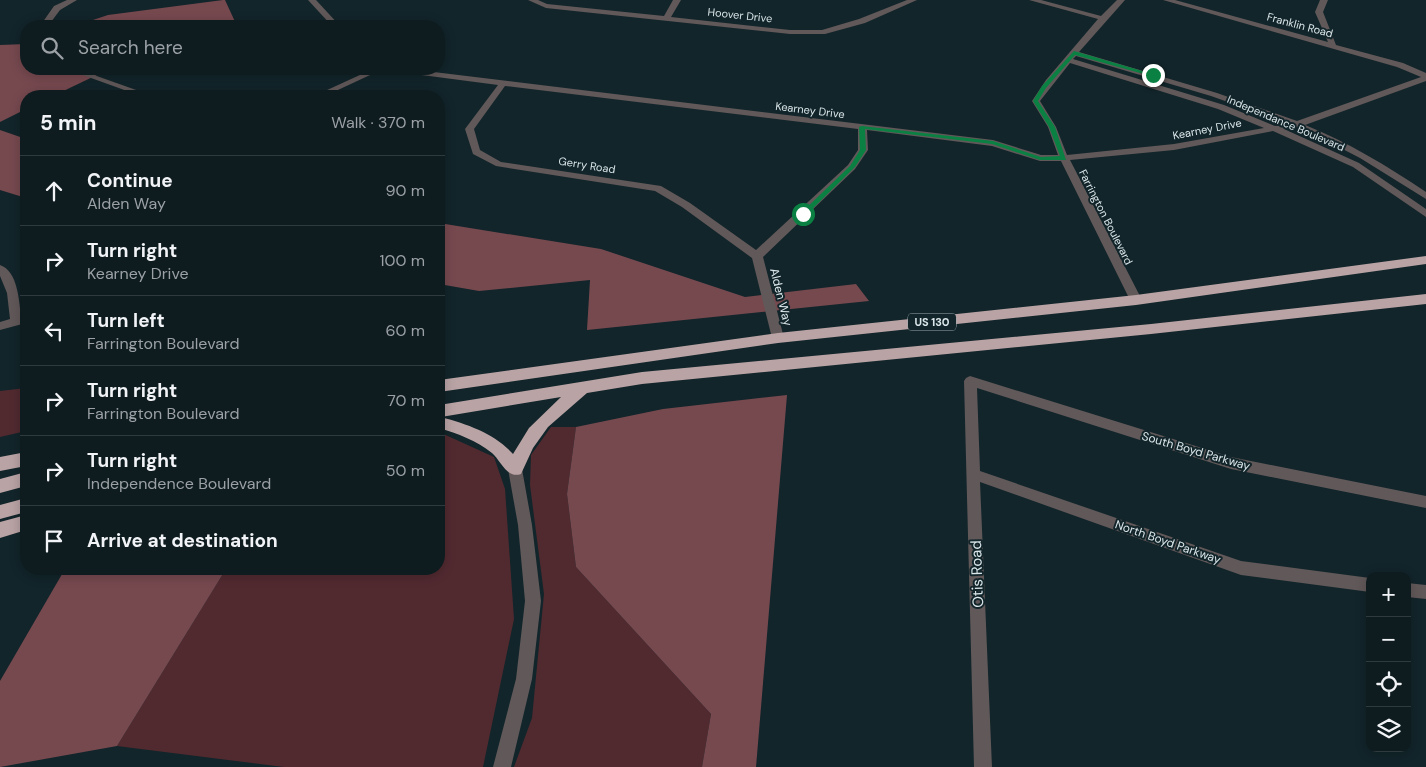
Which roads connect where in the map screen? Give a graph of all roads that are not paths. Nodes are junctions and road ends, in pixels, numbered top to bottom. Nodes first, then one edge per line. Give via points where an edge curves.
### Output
1 (73, 0) edge
2 (312, 0) edge
3 (532, 0) edge
4 (677, 0) edge
5 (913, 0) edge
6 (1033, 0) edge
7 (1120, 0) edge
8 (1166, 0) edge
9 (1324, 0) edge
10 (667, 18) junction
11 (1101, 18) junction
12 (48, 20) edge
13 (330, 20) edge
14 (1333, 46) junction
15 (1071, 56) junction
16 (88, 75) edge
17 (365, 75) edge
18 (438, 75) edge
19 (1426, 77) edge
20 (503, 83) junction
21 (131, 90) edge
22 (332, 90) edge
23 (1298, 124) junction
24 (862, 127) junction
25 (1273, 128) junction
26 (1064, 158) junction
27 (1426, 196) edge
28 (1426, 214) edge
29 (757, 256) junction
30 (1426, 260) edge
31 (0, 268) edge
32 (1426, 298) edge
33 (1136, 300) junction
34 (20, 317) edge
35 (20, 320) edge
36 (0, 326) edge
37 (778, 338) junction
38 (970, 381) joint
39 (445, 385) edge
40 (586, 386) junction
41 (445, 410) edge
42 (445, 424) edge
43 (20, 460) edge
44 (0, 464) edge
45 (516, 469) junction
46 (973, 474) junction
47 (20, 481) edge
48 (0, 486) edge
49 (1426, 502) edge
50 (20, 507) edge
51 (0, 512) edge
52 (20, 525) edge
53 (0, 530) edge
54 (1366, 584) edge
55 (1411, 590) edge
56 (1426, 592) edge
57 (502, 767) edge
58 (983, 767) edge

1 - 12 street via 57,8
2 - 13 street
3 - 10 street, Hoover Drive via 546,6
4 - 10 street
5 - 10 street, Hoover Drive via 862,21 822,32 790,32
6 - 11 street
7 - 11 street, Farrington Boulevard
8 - 14 street, Franklin Road
9 - 14 street via 1319,12
11 - 15 street, Farrington Boulevard
14 - 19 street, Franklin Road via 1400,65
15 - 23 street via 1238,102
15 - 25 street, Independance Boulevard
15 - 26 street, Farrington Boulevard via 1036,101 1052,127
16 - 21 street
17 - 22 street
18 - 20 street, Kearney Drive
19 - 23 street, Kearney Drive
20 - 24 street, Kearney Drive
20 - 29 street, Gerry Road via 470,129 476,152 499,164 658,188
23 - 25 street, Kearney Drive
23 - 27 street via 1376,163
24 - 26 street, Kearney Drive via 993,143 1040,158
24 - 29 street, Alden Way via 863,150 852,167
25 - 26 street, Kearney Drive via 1174,147
25 - 28 street, Independance Boulevard via 1356,165
26 - 33 street, Farrington Boulevard
29 - 37 street, Alden Way
30 - 33 highway, US 130
31 - 34 street via 7,278
32 - 40 highway, US 130
33 - 37 highway, US 130
35 - 36 street
37 - 39 highway, US 130
38 - 46 street, Otis Road
38 - 49 street, South Boyd Parkway via 1231,463
40 - 41 highway, US 130
40 - 45 highway via 534,432
42 - 45 highway via 490,441 500,448
43 - 44 highway
45 - 57 street via 532,601 524,679
46 - 54 street, North Boyd Parkway via 1241,568
46 - 58 street, Otis Road
47 - 48 highway
50 - 51 highway
52 - 53 highway
55 - 56 street

